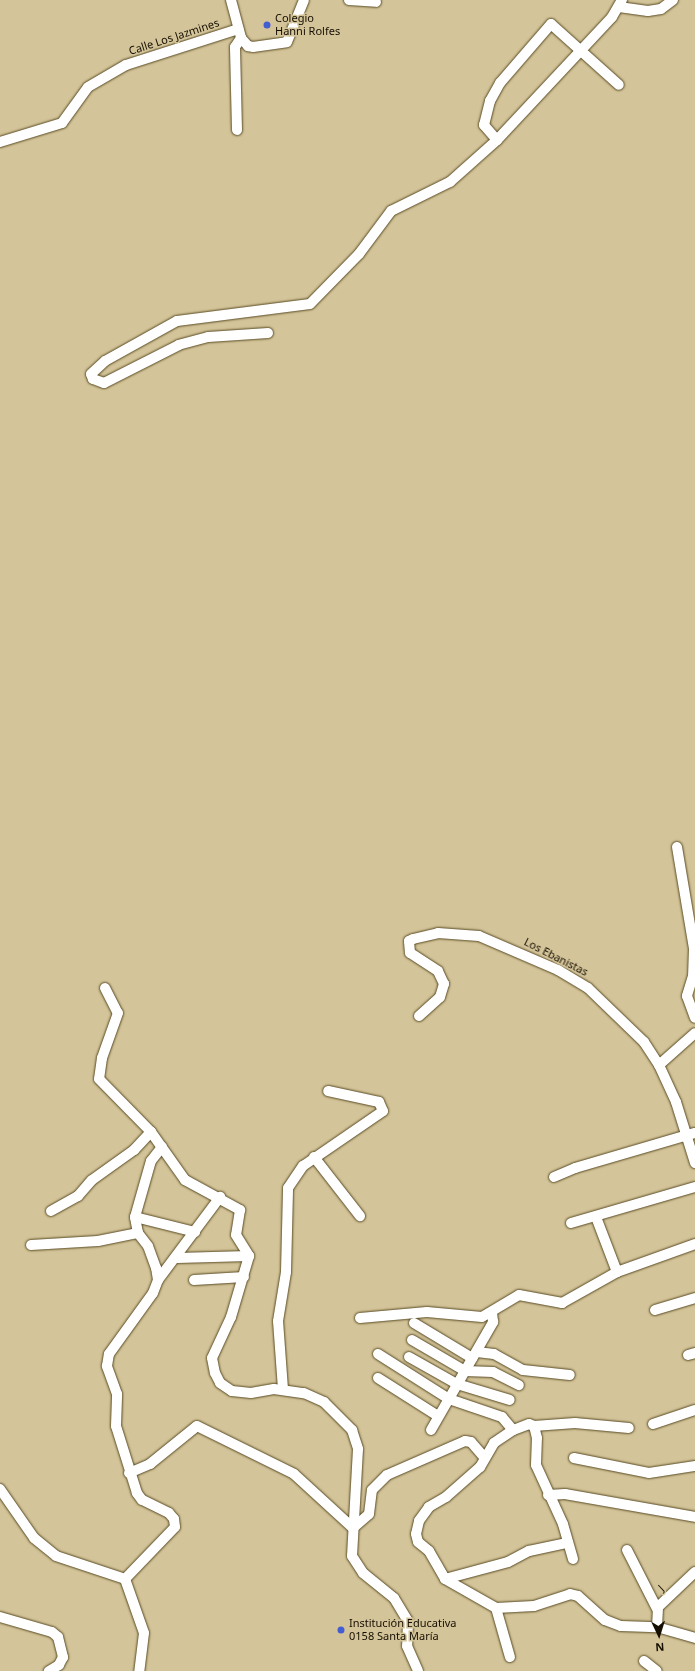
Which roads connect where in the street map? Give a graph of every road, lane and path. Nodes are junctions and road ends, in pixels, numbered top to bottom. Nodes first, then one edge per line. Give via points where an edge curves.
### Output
1 (231, 0) edge
2 (304, 0) edge
3 (349, 0) edge
4 (673, 0) edge
5 (376, 2) dead end
6 (620, 3) edge
7 (240, 34) junction
8 (581, 49) junction
9 (619, 85) dead end
10 (237, 130) dead end
11 (498, 140) junction
12 (0, 142) edge
13 (268, 333) dead end
14 (676, 847) dead end
15 (105, 988) dead end
16 (419, 1016) dead end
17 (695, 1018) edge
18 (695, 1033) edge
19 (660, 1065) junction
20 (328, 1091) dead end
21 (151, 1132) junction
22 (691, 1134) edge
23 (162, 1147) junction
24 (314, 1157) junction
25 (695, 1163) edge
26 (554, 1177) dead end
27 (695, 1187) edge
28 (220, 1197) junction
29 (51, 1211) dead end
30 (360, 1216) dead end
31 (135, 1217) junction
32 (596, 1217) junction
33 (571, 1223) dead end
34 (195, 1232) junction
35 (138, 1233) junction
36 (695, 1244) edge
37 (31, 1245) dead end
38 (249, 1256) junction
39 (177, 1258) junction
40 (617, 1272) junction
41 (244, 1277) junction
42 (158, 1280) junction
43 (194, 1280) dead end
44 (695, 1298) edge
45 (655, 1310) dead end
46 (492, 1313) junction
47 (360, 1318) dead end
48 (414, 1323) dead end
49 (412, 1340) dead end
50 (378, 1354) dead end
51 (475, 1355) junction
52 (409, 1357) dead end
53 (465, 1371) junction
54 (570, 1375) dead end
55 (378, 1378) dead end
56 (457, 1384) junction
57 (519, 1385) dead end
58 (283, 1389) junction
59 (449, 1399) junction
60 (510, 1400) dead end
61 (695, 1410) edge
62 (438, 1416) junction
63 (653, 1424) dead end
64 (534, 1426) junction
65 (629, 1428) dead end
66 (431, 1430) dead end
67 (513, 1430) junction
68 (485, 1458) junction
69 (574, 1458) dead end
70 (695, 1466) edge
71 (128, 1473) junction
72 (0, 1489) edge
73 (548, 1495) junction
74 (695, 1517) edge
75 (353, 1528) junction
76 (567, 1542) junction
77 (627, 1550) dead end
78 (572, 1558) dead end
79 (695, 1572) edge
80 (125, 1579) junction
81 (444, 1579) junction
82 (496, 1608) junction
83 (657, 1609) junction
84 (0, 1617) edge
85 (657, 1627) junction
86 (695, 1638) edge
87 (510, 1657) dead end
88 (644, 1661) dead end
89 (48, 1671) edge
90 (139, 1671) edge
91 (418, 1671) edge
92 (657, 1671) edge

1 - 7 street
2 - 7 street via 287,42 253,47 248,46
3 - 5 street
4 - 6 street via 660,9 648,11
6 - 8 street
7 - 10 street via 235,47
7 - 12 street, Calle Los Jazmines via 126,65 88,87 62,123
8 - 9 street
8 - 11 street
8 - 11 street via 551,24 500,83 490,101 484,125
11 - 13 street via 450,182 391,212 359,254 310,304 178,321 105,361 91,374 93,379 104,383 178,345 208,337
14 - 17 street via 694,949 693,976 687,996
15 - 21 street via 118,1013 102,1058 99,1080
16 - 19 street, Los Ebanistas via 440,997 444,984 438,971 410,953 409,941 438,933 479,936 505,945 588,988 644,1042
18 - 19 street
19 - 22 street, Los Ebanistas
20 - 24 street via 379,1102 383,1111
21 - 23 street
21 - 29 street via 134,1150 92,1180 78,1196
22 - 25 street, Los Ebanistas
22 - 26 street via 575,1168
23 - 28 street via 185,1180
23 - 31 street via 151,1161
24 - 30 street
24 - 58 street via 296,1175 286,1195 287,1260 278,1321
27 - 32 street
28 - 34 street
28 - 38 street via 240,1210 236,1235
31 - 34 street
31 - 35 street
32 - 33 street
32 - 40 street
34 - 39 street
35 - 37 street via 98,1241
35 - 42 street via 148,1246
36 - 40 street
38 - 39 street
38 - 41 street
39 - 42 street
40 - 46 street via 562,1303 519,1295
41 - 43 street
41 - 58 street via 231,1317 212,1358 215,1373 220,1384 232,1391 251,1394
42 - 71 street via 154,1293 107,1360 117,1394 115,1418
44 - 45 street
46 - 47 street via 482,1317 427,1312
46 - 51 street via 494,1319
48 - 51 street
49 - 53 street
50 - 59 street
51 - 53 street
51 - 54 street via 494,1354 524,1370
52 - 56 street
53 - 56 street
53 - 57 street via 493,1372
55 - 62 street
56 - 59 street
56 - 60 street
58 - 75 street via 304,1392 324,1402 358,1439
59 - 62 street
59 - 67 street via 502,1417
61 - 63 street
62 - 66 street
64 - 65 street via 575,1423
64 - 67 street via 524,1425
64 - 73 street via 537,1438 536,1465
67 - 68 street via 494,1443
68 - 75 street via 471,1442 465,1441 387,1475 372,1490 369,1514
68 - 81 street via 466,1481 429,1507 419,1521 418,1542 429,1551
69 - 70 street via 649,1473
71 - 75 street via 150,1464 197,1426 294,1474
71 - 80 street via 142,1500 169,1513 174,1519 175,1527
72 - 80 street via 34,1538 56,1556
73 - 74 street via 565,1494
73 - 76 street via 563,1524
75 - 91 street via 352,1556 363,1573 394,1598 408,1621 407,1646
76 - 78 street
76 - 81 street via 529,1551 502,1564
77 - 83 street
79 - 83 street, J
80 - 90 street via 144,1633
81 - 82 street
82 - 85 street via 534,1606 570,1594 616,1624
82 - 87 street
83 - 85 street
84 - 89 street via 52,1632 58,1637 63,1657 59,1665
85 - 86 street
88 - 92 street

